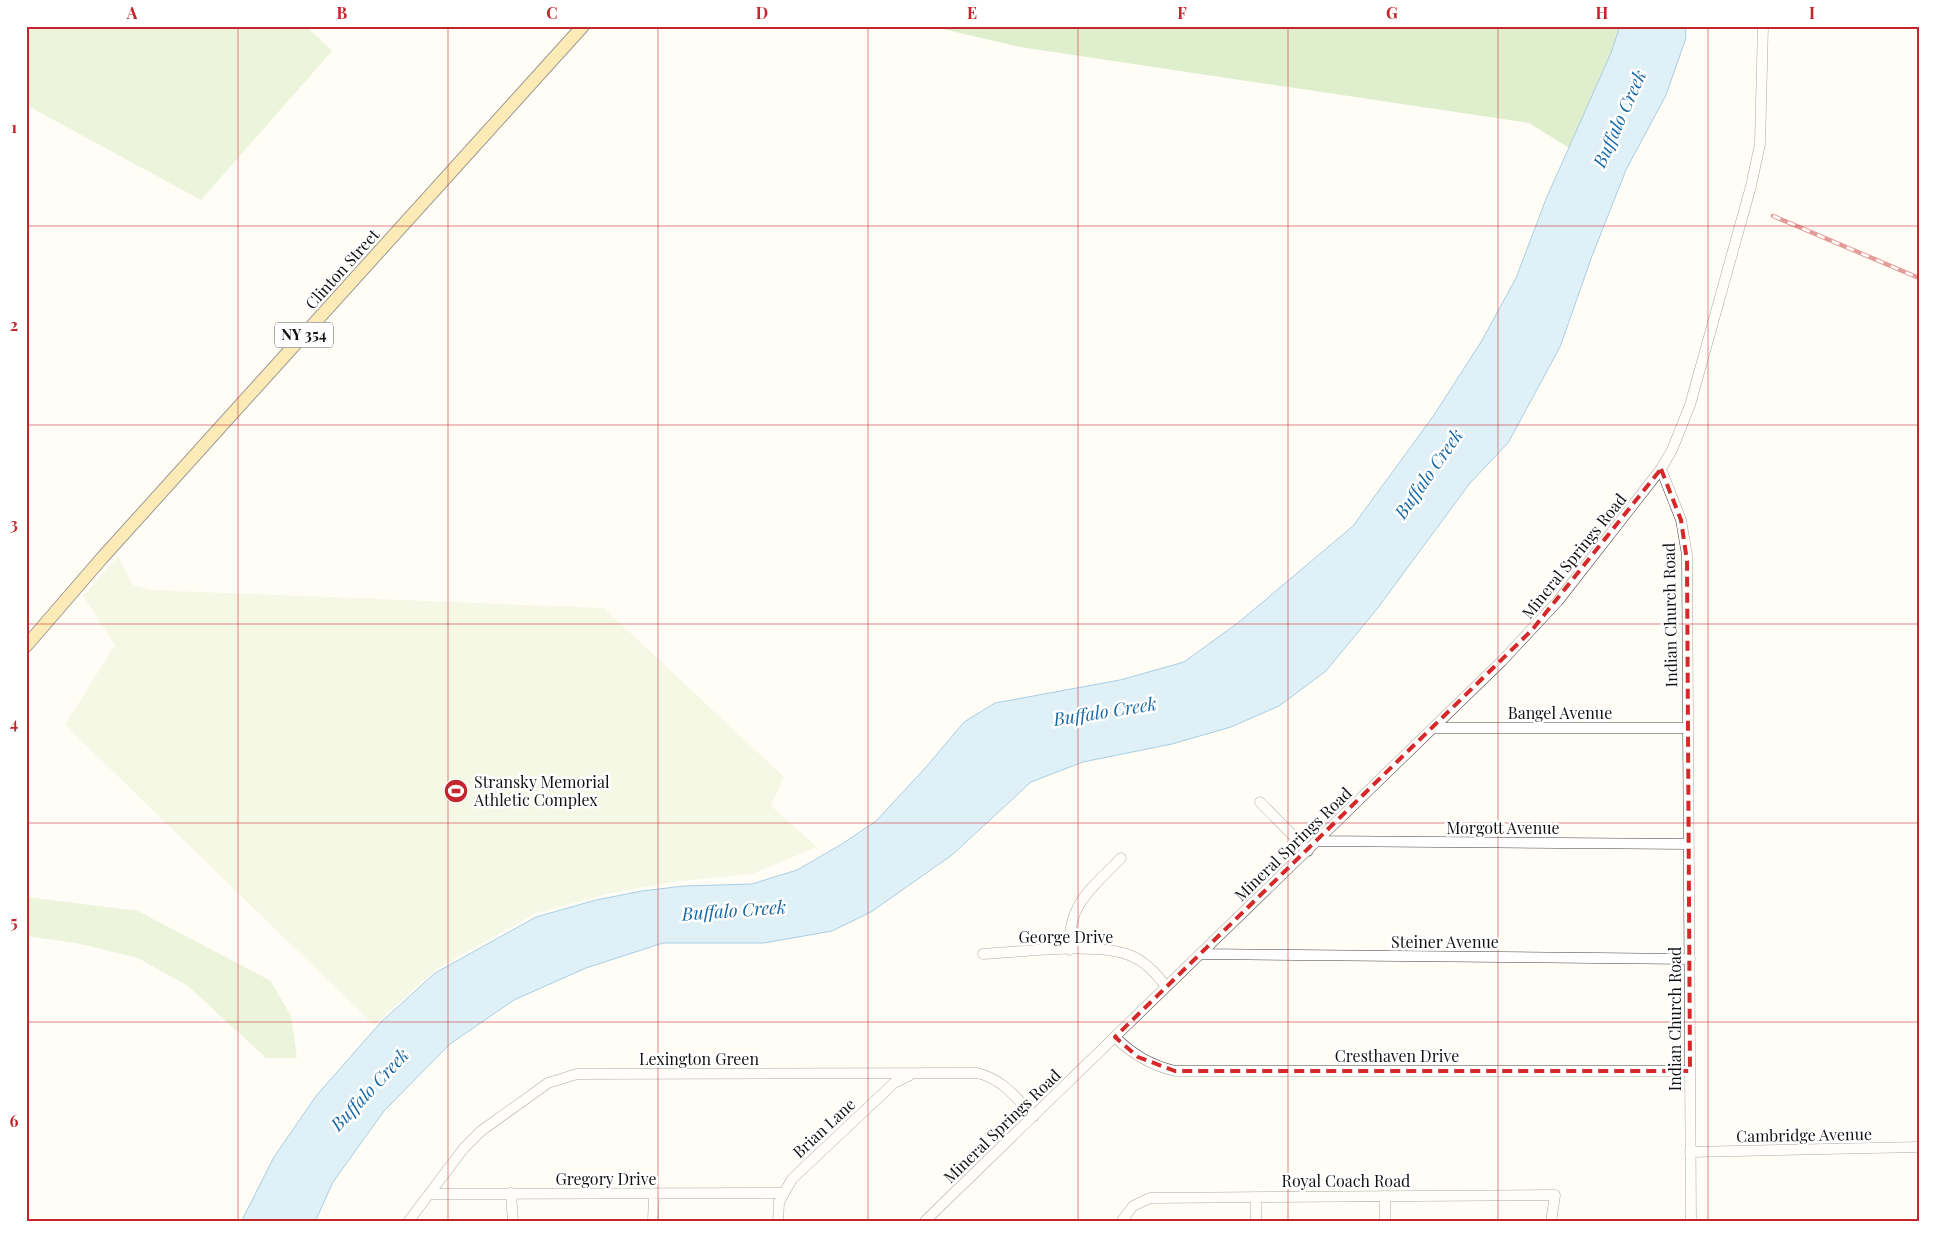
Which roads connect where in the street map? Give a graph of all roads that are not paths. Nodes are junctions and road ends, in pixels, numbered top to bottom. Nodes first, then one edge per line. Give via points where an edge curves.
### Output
1 (583, 26) edge
2 (1763, 26) edge
3 (1661, 469) junction
4 (26, 646) edge
5 (1434, 728) junction
6 (1686, 728) junction
7 (1260, 802) dead end
8 (1318, 841) junction
9 (1689, 844) junction
10 (1308, 851) junction
11 (1121, 858) dead end
12 (1070, 950) junction
13 (983, 954) dead end
14 (1201, 954) junction
15 (1690, 958) junction
16 (1166, 987) junction
17 (1115, 1037) junction
18 (1690, 1071) junction
19 (915, 1074) junction
20 (1034, 1116) junction
21 (1919, 1147) edge
22 (1690, 1152) junction
23 (512, 1193) junction
24 (782, 1193) junction
25 (429, 1194) junction
26 (654, 1194) junction
27 (1256, 1196) junction
28 (1385, 1196) junction
29 (408, 1222) edge
30 (513, 1222) edge
31 (653, 1222) edge
32 (778, 1222) edge
33 (924, 1222) edge
34 (1121, 1222) edge
35 (1256, 1222) edge
36 (1385, 1222) edge
37 (1551, 1222) edge
38 (1691, 1222) edge

1 - 4 main road, Clinton Street / NY 354
2 - 3 street via 1760,144 1751,186 1690,405
3 - 5 street, Mineral Springs Road via 1539,623
3 - 6 street, Indian Church Road via 1680,520 1687,555
5 - 6 street, Bangel Avenue
5 - 8 street, Mineral Springs Road
6 - 9 street, Indian Church Road
7 - 10 street
8 - 9 street, Morgott Avenue
8 - 10 street, Mineral Springs Road
9 - 15 street, Indian Church Road
10 - 14 street, Mineral Springs Road
11 - 12 street via 1078,904 1070,925
12 - 13 street, George Drive
12 - 16 street, George Drive via 1106,949 1130,955 1153,971
14 - 15 street, Steiner Avenue
14 - 16 street, Mineral Springs Road
15 - 18 street, Indian Church Road
16 - 17 street, Mineral Springs Road
17 - 18 street, Cresthaven Drive via 1138,1057 1176,1071
17 - 20 street, Mineral Springs Road
18 - 22 street, Indian Church Road
19 - 20 street, Lexington Green via 987,1076 1004,1084
19 - 24 street, Brian Lane via 894,1083 792,1179
19 - 25 street, Lexington Green via 566,1076 548,1083 481,1131
20 - 33 street, Mineral Springs Road
21 - 22 street, Cambridge Avenue
22 - 38 street, Indian Church Road
23 - 25 street, Gregory Drive
23 - 26 street, Gregory Drive
23 - 30 street
24 - 26 street, Gregory Drive
24 - 32 street, Brian Lane
25 - 29 street, Lexington Green
26 - 31 street
27 - 28 street, Royal Coach Road
27 - 34 street, Royal Coach Road via 1150,1198 1133,1206
27 - 35 street
28 - 36 street
28 - 37 street, Royal Coach Road via 1555,1196

